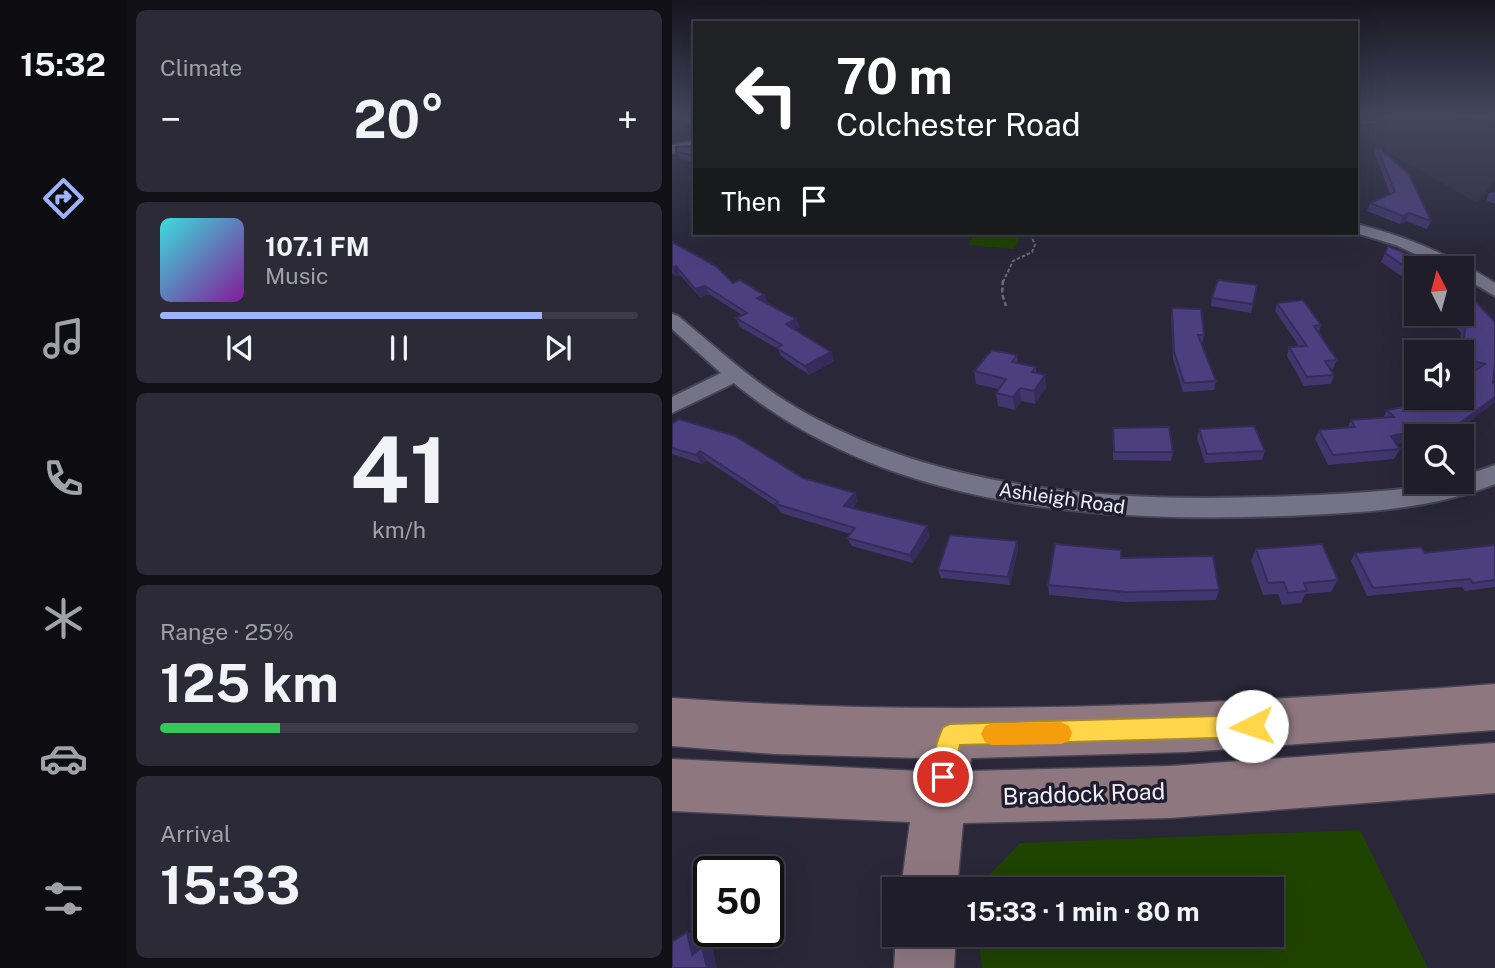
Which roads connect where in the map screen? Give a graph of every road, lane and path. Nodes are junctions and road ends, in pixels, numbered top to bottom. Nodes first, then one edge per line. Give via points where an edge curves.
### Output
1 (1358, 229) edge
2 (1031, 235) edge
3 (1433, 256) edge
4 (1474, 277) edge
5 (1495, 291) edge
6 (1006, 306) dead end
7 (672, 320) edge
8 (735, 374) junction
9 (672, 406) edge
10 (1495, 474) edge
11 (1495, 708) edge
12 (672, 722) edge
13 (950, 735) junction
14 (1495, 768) edge
15 (672, 785) edge
16 (939, 798) junction
17 (930, 877) edge
18 (925, 947) edge
19 (924, 968) edge

1 - 3 street
2 - 6 path via 1033,253 1013,261 1003,279 1001,297
4 - 5 street
7 - 8 street, Ashleigh Road
8 - 9 street
8 - 10 street, Ashleigh Road via 800,419 884,458 969,483 1054,500 1146,509 1329,504 1450,491
11 - 13 main road via 1197,729
12 - 13 main road
13 - 16 main road
14 - 16 main road, Braddock Road via 1170,792
15 - 16 main road, Braddock Road
16 - 17 main road
18 - 19 main road

